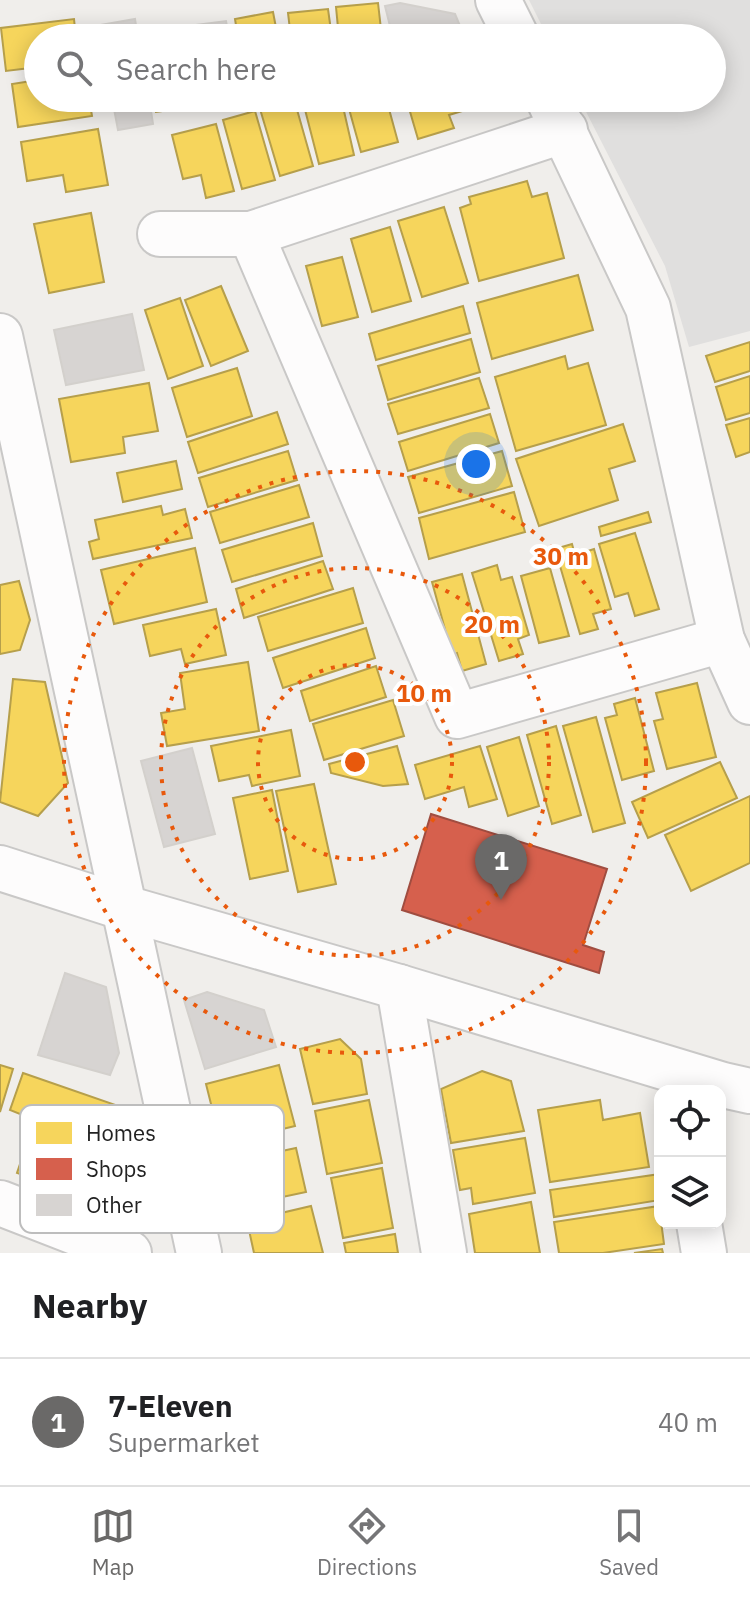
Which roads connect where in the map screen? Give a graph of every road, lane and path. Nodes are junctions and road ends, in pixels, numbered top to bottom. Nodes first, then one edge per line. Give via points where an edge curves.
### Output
1 (498, 0) edge
2 (510, 24) edge
3 (557, 114) edge
4 (160, 234) dead end
5 (251, 234) junction
6 (0, 336) edge
7 (722, 640) junction
8 (750, 702) edge
9 (0, 868) edge
10 (125, 908) junction
11 (399, 987) junction
12 (731, 1093) edge
13 (167, 1105) edge
14 (0, 1203) edge
15 (20, 1211) edge
16 (700, 1229) edge
17 (77, 1233) edge
18 (195, 1233) edge
19 (129, 1253) edge
20 (199, 1253) edge
21 (444, 1253) edge
22 (704, 1253) edge

1 - 2 street
3 - 5 street
3 - 7 street via 648,308
4 - 5 street
5 - 7 street via 457,716
6 - 10 street
7 - 8 street
9 - 10 street
10 - 11 street
10 - 13 street
11 - 12 street
11 - 21 street
14 - 15 street
16 - 22 street
17 - 19 street
18 - 20 street

